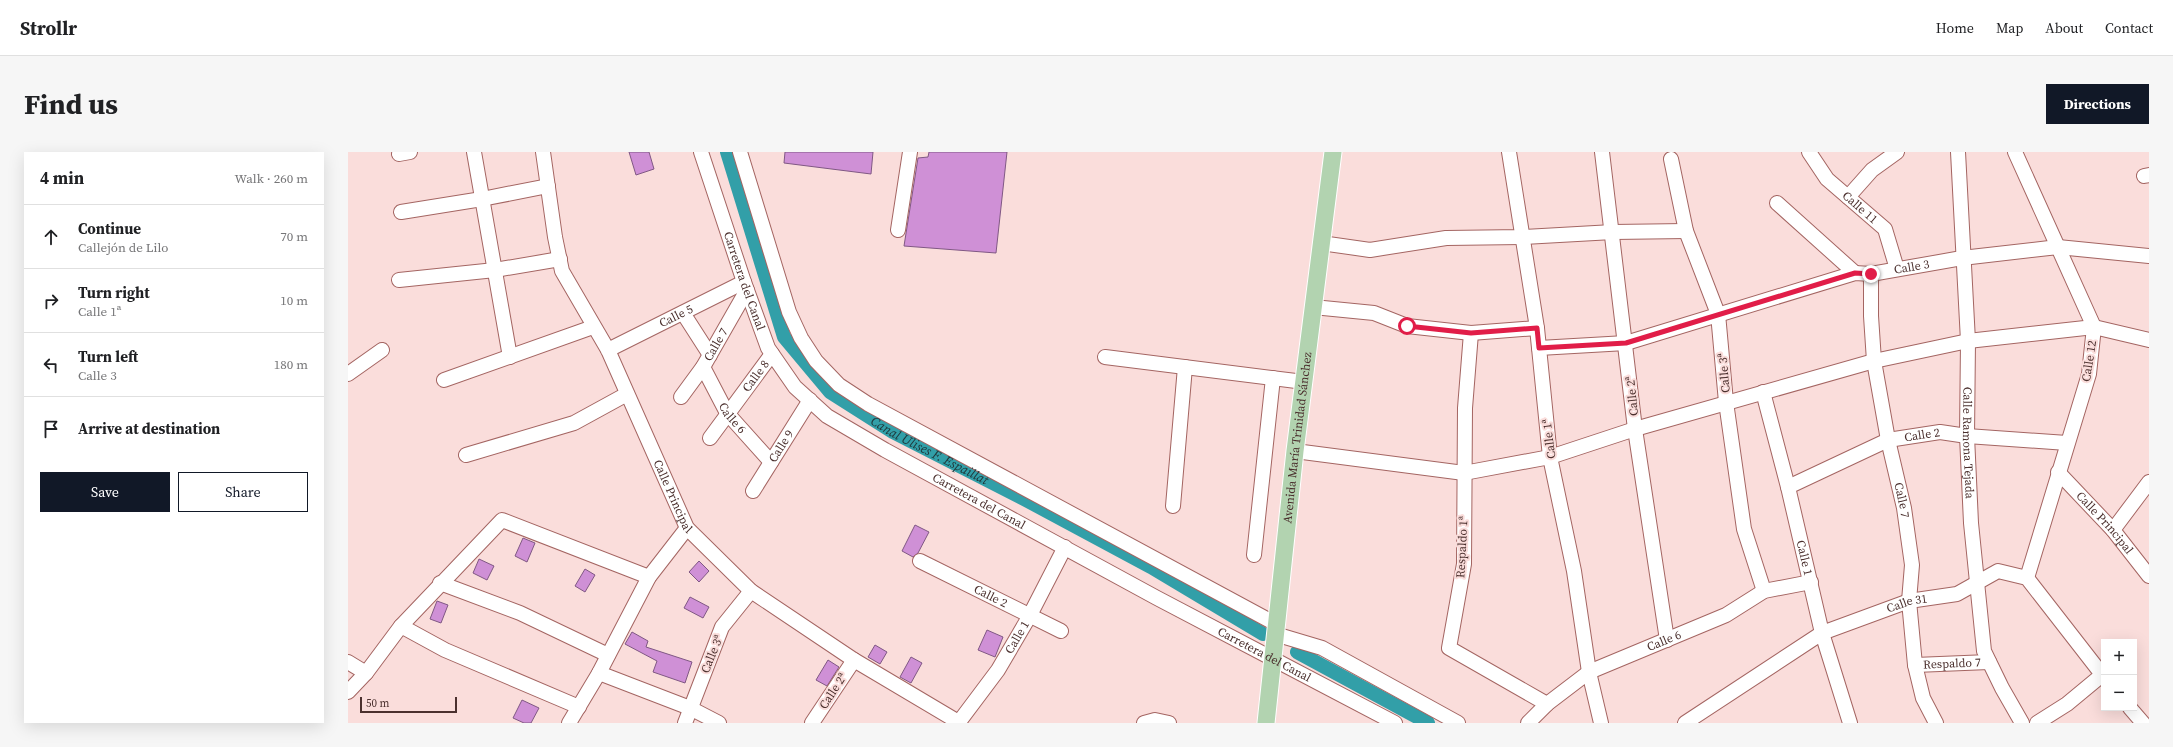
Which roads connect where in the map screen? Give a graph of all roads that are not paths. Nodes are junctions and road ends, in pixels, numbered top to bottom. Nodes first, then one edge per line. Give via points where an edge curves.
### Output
1 (474, 152) edge
2 (543, 152) edge
3 (701, 152) edge
4 (740, 152) edge
5 (910, 152) edge
6 (1332, 152) edge
7 (1509, 152) edge
8 (1602, 152) edge
9 (1809, 152) edge
10 (1897, 152) edge
11 (1958, 152) edge
12 (2015, 152) edge
13 (1671, 159) dead end
14 (548, 186) junction
15 (1848, 197) junction
16 (482, 199) junction
17 (1777, 203) dead end
18 (401, 212) dead end
19 (898, 230) dead end
20 (1686, 231) junction
21 (1613, 232) junction
22 (1522, 237) junction
23 (1321, 243) junction
24 (2058, 247) junction
25 (2149, 256) edge
26 (1962, 258) junction
27 (560, 260) junction
28 (495, 270) junction
29 (1897, 270) junction
30 (1855, 273) junction
31 (1871, 274) junction
32 (398, 280) dead end
33 (745, 286) junction
34 (1313, 307) junction
35 (683, 313) junction
36 (1718, 314) junction
37 (594, 326) junction
38 (1537, 328) junction
39 (2094, 328) junction
40 (1471, 333) junction
41 (2149, 340) edge
42 (1968, 341) junction
43 (1626, 343) junction
44 (1539, 348) junction
45 (382, 350) dead end
46 (608, 350) junction
47 (772, 354) junction
48 (1105, 356) dead end
49 (510, 357) junction
50 (706, 361) junction
51 (1874, 361) junction
52 (1185, 367) junction
53 (348, 374) edge
54 (1273, 378) junction
55 (444, 380) dead end
56 (1304, 382) junction
57 (1763, 392) junction
58 (627, 394) junction
59 (681, 396) dead end
60 (810, 400) junction
61 (1726, 402) junction
62 (727, 414) junction
63 (1635, 429) junction
64 (1967, 436) junction
65 (710, 438) dead end
66 (1888, 440) junction
67 (2067, 443) junction
68 (1296, 451) junction
69 (466, 455) dead end
70 (1550, 457) junction
71 (771, 462) junction
72 (2058, 472) junction
73 (1464, 473) junction
74 (2149, 482) edge
75 (1788, 487) junction
76 (752, 491) dead end
77 (1173, 506) dead end
78 (687, 528) junction
79 (2113, 530) junction
80 (1065, 547) junction
81 (1254, 555) dead end
82 (920, 561) dead end
83 (2149, 576) edge
84 (649, 577) junction
85 (2027, 578) junction
86 (1811, 582) junction
87 (440, 583) junction
88 (1978, 583) junction
89 (751, 591) junction
90 (1764, 591) junction
91 (1909, 601) junction
92 (1029, 617) junction
93 (401, 626) junction
94 (1275, 629) junction
95 (1061, 631) dead end
96 (1822, 633) junction
97 (1667, 640) junction
98 (608, 655) junction
99 (854, 660) junction
100 (1273, 660) junction
101 (348, 662) edge
102 (1989, 662) junction
103 (1915, 666) junction
104 (1589, 672) junction
105 (366, 673) junction
106 (599, 674) junction
107 (2102, 675) edge
108 (2101, 678) edge
109 (348, 692) edge
110 (1547, 704) junction
111 (579, 707) junction
112 (690, 708) junction
113 (2133, 711) edge
114 (952, 721) edge
115 (569, 723) edge
116 (685, 723) edge
117 (718, 723) edge
118 (812, 723) edge
119 (1144, 723) edge
120 (1169, 723) edge
121 (1266, 723) edge
122 (1395, 723) edge
123 (1458, 723) edge
124 (1528, 723) edge
125 (1601, 723) edge
126 (1686, 723) edge
127 (1850, 723) edge
128 (1936, 723) edge
129 (2022, 723) edge
130 (2037, 723) edge
131 (2143, 723) edge

1 - 16 street
2 - 14 street, Calle Principal
3 - 33 street, Carretera del Canal
4 - 94 street, Carretera del Canal via 789,312 801,338 816,361 840,385 868,404
5 - 19 street
6 - 23 main road, Avenida María Trinidad Sánchez
7 - 22 street, Calle 1ª
8 - 21 street, Calle 2ª
9 - 15 street, Calle 11 via 1828,179
10 - 15 street via 1872,170
11 - 26 street, Calle Ramona Tejada
12 - 24 street, Calle 12
13 - 20 street, Calle 3ª
14 - 16 street
14 - 27 street, Calle Principal
15 - 29 street, Calle 11 via 1885,229
16 - 18 street
16 - 28 street
17 - 30 street
20 - 21 street
20 - 36 street, Calle 3ª
21 - 22 street
21 - 43 street, Calle 2ª
22 - 23 street via 1446,238 1370,250
22 - 38 street, Calle 1ª
23 - 34 main road, Avenida María Trinidad Sánchez
24 - 25 street, Calle 3
24 - 26 street, Calle 3
24 - 39 street, Calle 12
26 - 29 street, Calle 3
26 - 42 street, Calle Ramona Tejada
27 - 28 street
27 - 37 street, Calle Principal via 562,271
28 - 32 street
28 - 49 street
29 - 31 street, Calle 3
30 - 31 street, Calle 3
30 - 36 street, Calle 3
31 - 51 street, Calle 7
33 - 35 street, Calle 5
33 - 47 street, Carretera del Canal
33 - 50 street, Calle 7
34 - 40 street via 1374,313 1407,326
34 - 56 main road, Avenida María Trinidad Sánchez
35 - 46 street, Calle 5
35 - 50 street, Calle 6
36 - 43 street, Calle 3
36 - 61 street, Calle 3ª
37 - 46 street, Calle Principal
37 - 49 street
38 - 40 street
38 - 44 street, Calle 1ª
39 - 41 street
39 - 42 street
39 - 67 street, Calle 12 via 2089,374
40 - 73 street, Respaldo 1ª via 1465,408
42 - 51 street
42 - 64 street, Calle Ramona Tejada
43 - 44 street, Calle 3
43 - 63 street, Calle 2ª
44 - 70 street, Calle 1ª
45 - 53 street
46 - 58 street, Calle Principal
47 - 60 street, Carretera del Canal via 795,387
47 - 62 street, Calle 8
48 - 52 street
49 - 55 street
50 - 59 street, Calle 7
50 - 62 street, Calle 6
51 - 57 street
51 - 66 street, Calle 7
52 - 54 street
52 - 77 street
54 - 56 street
54 - 81 street
56 - 68 main road, Avenida María Trinidad Sánchez
57 - 61 street
57 - 75 street, Calle 1
58 - 69 street via 574,423
58 - 78 street, Calle Principal
60 - 71 street, Calle 9
60 - 80 street, Carretera del Canal via 827,416 885,450
61 - 63 street
61 - 90 street, Calle 3ª via 1744,529
62 - 65 street, Calle 8
62 - 71 street, Calle 6
63 - 70 street
63 - 97 street, Calle 2ª
64 - 66 street, Calle 2 via 1940,432
64 - 67 street, Calle 2
64 - 88 street, Calle Ramona Tejada via 1971,523
66 - 75 street, Calle 2
66 - 91 street, Calle 7 via 1904,508 1912,565
67 - 72 street, Calle 12
68 - 73 street
68 - 94 main road, Avenida María Trinidad Sánchez
70 - 73 street
70 - 104 street, Calle 1ª via 1574,571
71 - 76 street, Calle 9
72 - 79 street, Calle Principal
72 - 85 street, Calle 12
73 - 110 street, Respaldo 1ª via 1464,564 1450,648
74 - 79 street
75 - 86 street, Calle 1
78 - 84 street
78 - 89 street, Calle Principal
79 - 83 street, Calle Principal
80 - 92 street, Calle 1
80 - 100 street, Carretera del Canal
82 - 92 street, Calle 2
84 - 87 street via 502,520
84 - 98 street
85 - 88 street, Calle 31 via 1998,571
85 - 107 street
86 - 90 street, Calle 6
86 - 96 street, Calle 1
87 - 93 street
87 - 98 street via 520,613
88 - 91 street, Calle 31 via 1957,594
88 - 102 street, Calle Ramona Tejada via 1984,651
89 - 99 street, Calle Principal
89 - 112 street, Calle 3ª via 722,627
90 - 97 street, Calle 6 via 1726,615
91 - 96 street, Calle 31
91 - 103 street, Calle 7
92 - 95 street, Calle 2
92 - 114 street, Calle 1 via 998,670
93 - 105 street
93 - 111 street via 445,650
94 - 100 main road, Avenida María Trinidad Sánchez
94 - 123 street, Carretera del Canal via 1322,648
96 - 126 street, Calle 31
96 - 127 street, Calle 1
97 - 104 street, Calle 6
98 - 106 street
99 - 114 street, Calle Principal
99 - 118 street, Calle 2ª
100 - 121 main road, Avenida María Trinidad Sánchez
100 - 122 street, Carretera del Canal
101 - 105 street
102 - 103 street, Respaldo 7
102 - 129 street, Calle Ramona Tejada
103 - 128 street, Calle 7 via 1923,698
104 - 110 street, Calle 6
104 - 125 street, Calle 1ª
105 - 109 street
106 - 111 street
106 - 112 street
108 - 130 street
110 - 124 street, Calle 6
111 - 115 street
112 - 116 street, Calle 3ª
112 - 117 street
113 - 131 street
119 - 120 street via 1155,720

